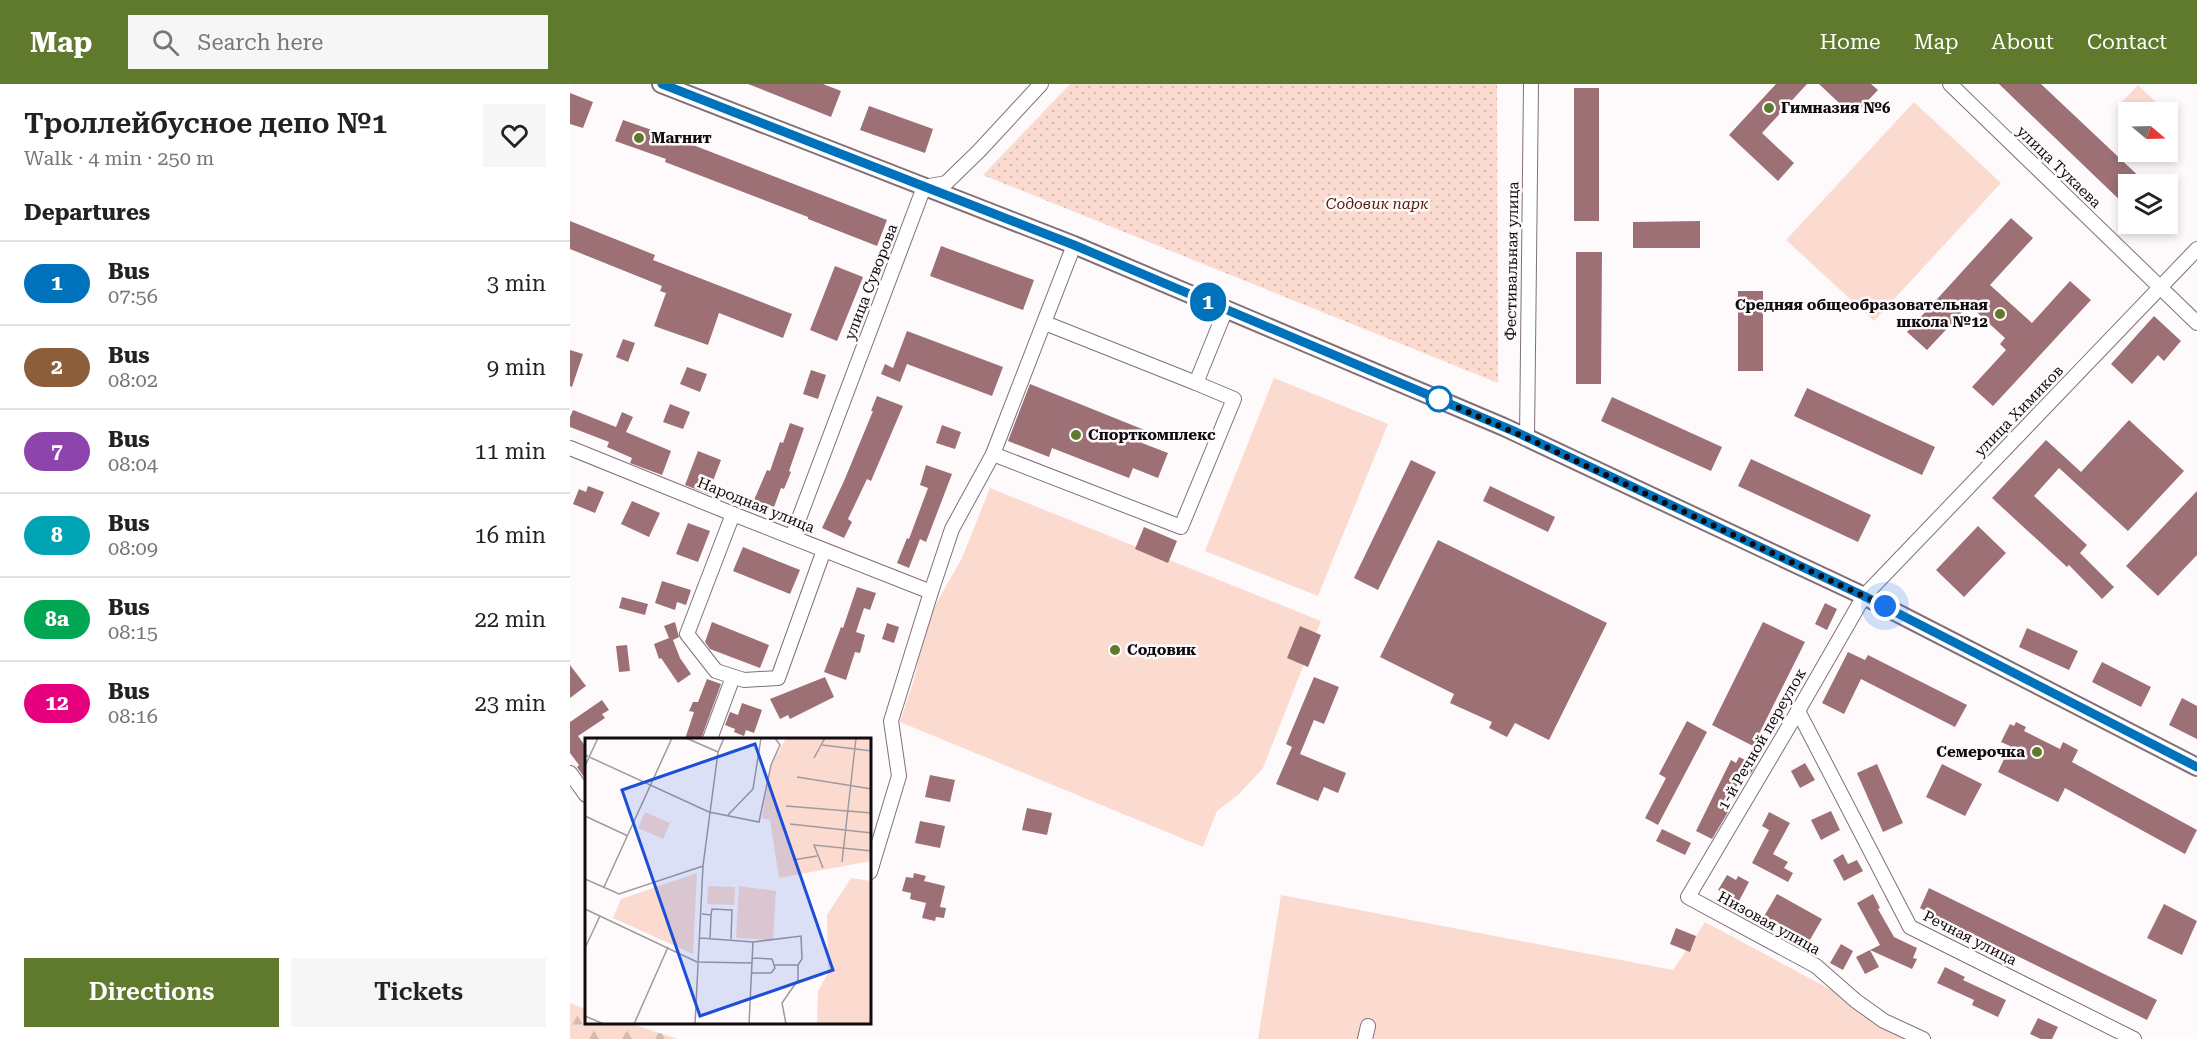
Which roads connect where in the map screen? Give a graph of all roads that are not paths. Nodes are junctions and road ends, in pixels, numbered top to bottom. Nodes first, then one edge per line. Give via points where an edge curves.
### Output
1 (662, 84) edge
2 (1041, 84) edge
3 (1530, 84) edge
4 (1950, 84) edge
5 (946, 183) junction
6 (924, 187) junction
7 (955, 199) junction
8 (1074, 245) junction
9 (2197, 249) edge
10 (2160, 289) junction
11 (1227, 309) junction
12 (2197, 322) edge
13 (1045, 323) junction
14 (1196, 383) junction
15 (1527, 438) junction
16 (570, 448) edge
17 (993, 454) junction
18 (733, 514) junction
19 (792, 537) junction
20 (825, 550) junction
21 (931, 591) junction
22 (1864, 596) junction
23 (733, 676) junction
24 (1798, 711) junction
25 (710, 738) edge
26 (2197, 766) edge
27 (570, 773) edge
28 (585, 794) edge
29 (872, 865) edge
30 (1688, 897) joint
31 (1923, 1039) edge
32 (2134, 1039) edge

1 - 6 main road
2 - 5 street
3 - 15 street, Фестивальная улица
4 - 10 street, улица Тукаева
5 - 6 street
5 - 7 street
6 - 7 main road
6 - 19 street, улица Суворова
7 - 8 main road
8 - 11 main road
8 - 13 street
9 - 10 street, улица Химиков
10 - 12 street, улица Тукаева
10 - 22 street, улица Химиков
11 - 14 street
11 - 15 main road
13 - 14 street
13 - 17 street
14 - 17 street via 1234,399 1181,526
15 - 22 main road
16 - 18 street, Народная улица
17 - 21 street via 952,529
18 - 19 street, Народная улица
18 - 23 street via 687,633 716,671
19 - 20 street, Народная улица
20 - 21 street, Народная улица
20 - 23 street via 778,678 744,680
21 - 29 street via 891,721 899,776
22 - 24 street, 1-й Речной переулок
22 - 26 main road
23 - 25 street
24 - 30 street, 1-й Речной переулок
24 - 32 street, Речная улица via 1910,927
27 - 28 street
30 - 31 street, Низовая улица via 1816,966 1884,1021

